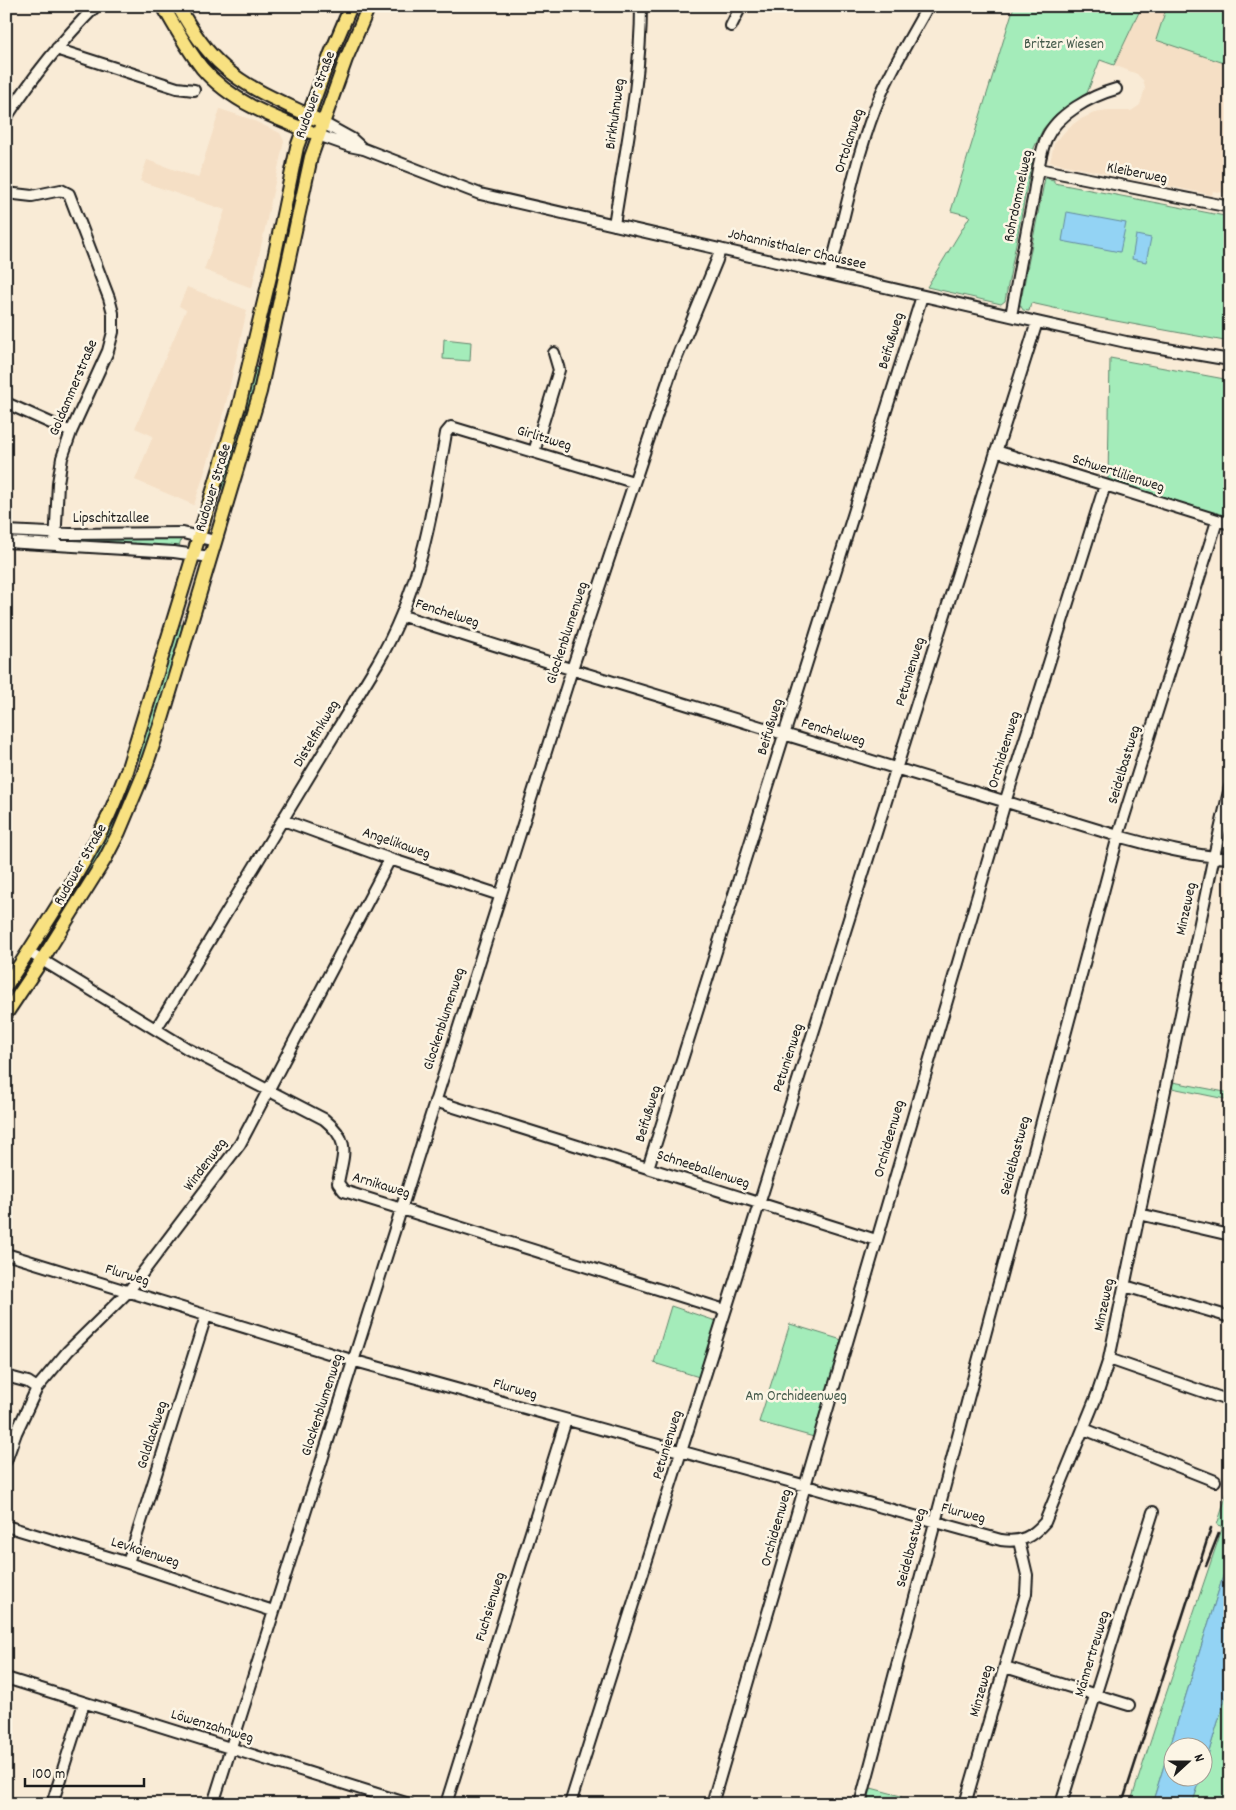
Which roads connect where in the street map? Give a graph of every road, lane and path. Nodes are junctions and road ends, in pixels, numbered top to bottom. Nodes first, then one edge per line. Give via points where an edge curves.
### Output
1 (96, 6) edge
2 (163, 6) edge
3 (178, 6) edge
4 (351, 6) edge
5 (369, 6) edge
6 (641, 6) edge
7 (741, 6) edge
8 (921, 6) edge
9 (928, 6) edge
10 (917, 23) junction
11 (731, 26) dead end
12 (57, 48) junction
13 (331, 52) junction
14 (346, 59) junction
15 (1116, 89) dead end
16 (194, 90) dead end
17 (309, 116) junction
18 (6, 118) edge
19 (304, 129) junction
20 (320, 129) junction
21 (1039, 170) junction
22 (6, 193) edge
23 (1230, 207) edge
24 (614, 225) junction
25 (720, 249) junction
26 (830, 274) junction
27 (922, 296) junction
28 (1010, 316) junction
29 (1037, 322) junction
30 (254, 344) junction
31 (270, 348) junction
32 (554, 353) dead end
33 (1230, 360) edge
34 (6, 404) edge
35 (447, 431) joint
36 (71, 432) junction
37 (996, 451) junction
38 (534, 452) junction
39 (633, 482) junction
40 (1105, 485) junction
41 (213, 493) junction
42 (229, 498) junction
43 (1217, 521) junction
44 (1230, 524) edge
45 (6, 531) edge
46 (55, 534) junction
47 (200, 536) junction
48 (215, 541) junction
49 (6, 542) edge
50 (55, 545) junction
51 (194, 555) junction
52 (210, 557) junction
53 (175, 616) junction
54 (402, 616) junction
55 (191, 621) junction
56 (571, 669) junction
57 (784, 734) junction
58 (897, 768) junction
59 (127, 771) junction
60 (142, 778) junction
61 (1230, 787) edge
62 (1005, 801) junction
63 (283, 820) junction
64 (1118, 836) junction
65 (1213, 857) junction
66 (1230, 858) edge
67 (390, 859) junction
68 (500, 895) junction
69 (29, 952) junction
70 (42, 960) junction
71 (6, 986) edge
72 (6, 1014) edge
73 (156, 1030) junction
74 (268, 1090) junction
75 (435, 1101) junction
76 (648, 1168) junction
77 (759, 1204) junction
78 (402, 1208) junction
79 (1139, 1214) junction
80 (1230, 1235) edge
81 (876, 1240) junction
82 (6, 1254) edge
83 (1125, 1286) junction
84 (128, 1292) junction
85 (725, 1310) junction
86 (206, 1316) junction
87 (1230, 1316) edge
88 (1109, 1359) junction
89 (353, 1361) junction
90 (6, 1376) edge
91 (37, 1388) junction
92 (1230, 1401) edge
93 (566, 1420) junction
94 (1084, 1429) junction
95 (681, 1452) junction
96 (6, 1461) edge
97 (1215, 1481) dead end
98 (805, 1486) junction
99 (1153, 1512) dead end
100 (934, 1522) junction
101 (6, 1526) edge
102 (1019, 1541) junction
103 (128, 1564) junction
104 (274, 1611) junction
105 (1005, 1667) junction
106 (6, 1678) edge
107 (1096, 1695) junction
108 (84, 1703) junction
109 (1129, 1704) dead end
110 (231, 1748) junction
111 (52, 1804) edge
112 (213, 1804) edge
113 (410, 1804) edge
114 (446, 1804) edge
115 (570, 1804) edge
116 (712, 1804) edge
117 (860, 1804) edge
118 (965, 1804) edge
119 (1061, 1804) edge

1 - 12 street
2 - 19 main road, Johannisthaler Chaussee via 196,60 218,84 253,107
3 - 17 main road, Johannisthaler Chaussee via 201,43 224,68 250,86
4 - 13 main road, Rudower Straße
5 - 14 main road, Rudower Straße
6 - 24 street, Birkhuhnweg via 634,99
7 - 11 street
8 - 10 street, Ortolanweg
9 - 10 street, Ortolanweg
10 - 26 street, Ortolanweg via 881,94 863,145
12 - 16 street via 182,90
12 - 18 street
13 - 14 main road
13 - 17 main road, Rudower Straße
14 - 20 main road, Rudower Straße
15 - 21 street, Rohrdommelweg via 1093,98 1057,124 1046,139
17 - 19 main road, Rudower Straße
17 - 20 main road, Johannisthaler Chaussee
19 - 20 main road, Johannisthaler Chaussee
19 - 30 main road, Rudower Straße via 297,147
20 - 24 street, Johannisthaler Chaussee via 349,146 480,194
20 - 31 main road, Rudower Straße via 303,189
21 - 23 street, Kleiberweg
21 - 28 street, Rohrdommelweg
22 - 36 street, Goldammerstraße via 32,196 61,190 69,194 109,298 113,323 108,350
24 - 25 street, Johannisthaler Chaussee
25 - 26 street, Johannisthaler Chaussee
25 - 39 street, Glockenblumenweg via 672,369
26 - 27 street, Johannisthaler Chaussee
27 - 28 street, Johannisthaler Chaussee
27 - 57 street, Beifußweg
28 - 29 street, Johannisthaler Chaussee
29 - 33 street, Johannisthaler Chaussee
29 - 37 street, Petunienweg
30 - 31 main road
30 - 41 main road, Rudower Straße
31 - 42 main road, Rudower Straße
32 - 38 street via 559,370
34 - 36 street
35 - 38 street, Girlitzweg via 451,427
35 - 54 street, Distelfinkweg via 423,553
36 - 46 street, Goldammerstraße via 60,470
37 - 40 street, Schwertlilienweg
37 - 58 street, Petunienweg
38 - 39 street, Girlitzweg
39 - 56 street, Glockenblumenweg
40 - 43 street, Schwertlilienweg
40 - 62 street, Orchideenweg
41 - 42 main road
41 - 47 main road, Rudower Straße
42 - 48 main road, Rudower Straße
43 - 44 street, Schwertlilienweg
43 - 64 street, Seidelbastweg
45 - 46 street, Lipschitzallee
46 - 47 street, Lipschitzallee via 183,533
46 - 50 street, Goldammerstraße
47 - 48 street, Lipschitzallee
47 - 51 main road, Rudower Straße
48 - 52 main road, Rudower Straße
49 - 50 street, Lipschitzallee
50 - 51 street, Lipschitzallee
51 - 52 street, Lipschitzallee
51 - 53 main road, Rudower Straße
52 - 55 main road, Rudower Straße
53 - 55 main road
53 - 59 main road, Rudower Straße
54 - 56 street, Fenchelweg
54 - 63 street, Distelfinkweg via 389,644
55 - 60 main road, Rudower Straße
56 - 57 street, Fenchelweg
56 - 68 street, Glockenblumenweg
57 - 58 street, Fenchelweg
57 - 76 street, Beifußweg
58 - 62 street, Fenchelweg
58 - 77 street, Petunienweg
59 - 60 main road
59 - 69 main road, Rudower Straße via 93,846
60 - 70 main road, Rudower Straße via 112,845
61 - 65 street, Minzeweg
62 - 64 street, Fenchelweg
62 - 81 street, Orchideenweg
63 - 67 street, Angelikaweg
63 - 73 street, Distelfinkweg
64 - 65 street, Fenchelweg via 1164,849
64 - 100 street, Seidelbastweg
65 - 66 street, Fenchelweg
65 - 79 street, Minzeweg
67 - 68 street, Angelikaweg
67 - 74 street, Windenweg
68 - 75 street, Glockenblumenweg
69 - 70 street, Arnikaweg
69 - 71 main road, Rudower Straße
70 - 72 main road, Rudower Straße
70 - 73 street, Arnikaweg
73 - 74 street, Arnikaweg
74 - 78 street, Arnikaweg via 324,1119 335,1129 344,1153 338,1184 341,1189
74 - 84 street, Windenweg via 240,1144
75 - 76 street, Schneeballenweg
75 - 78 street, Glockenblumenweg
76 - 77 street, Schneeballenweg
77 - 81 street, Schneeballenweg
77 - 85 street, Petunienweg
78 - 85 street, Arnikaweg
78 - 89 street, Glockenblumenweg
79 - 80 street
79 - 83 street, Minzeweg
81 - 98 street, Orchideenweg
82 - 84 street, Flurweg
83 - 87 street
83 - 88 street, Minzeweg
84 - 86 street, Flurweg
84 - 91 street, Windenweg via 68,1351
85 - 95 street, Petunienweg
86 - 89 street, Flurweg
86 - 103 street, Goldlackweg
88 - 92 street
88 - 94 street, Minzeweg
89 - 93 street, Flurweg
89 - 104 street, Glockenblumenweg
90 - 91 street
91 - 96 street, Windenweg
93 - 95 street, Flurweg
93 - 114 street, Fuchsienweg
94 - 97 street
94 - 102 street, Minzeweg via 1045,1522 1031,1536
95 - 98 street, Flurweg
95 - 115 street, Petunienweg
98 - 100 street, Flurweg
98 - 116 street, Orchideenweg
99 - 107 street, Männertreuweg
100 - 102 street, Flurweg via 1001,1540
100 - 117 street, Seidelbastweg
101 - 103 street, Levkoienweg
102 - 105 street, Minzeweg via 1027,1588
103 - 104 street, Levkoienweg
104 - 110 street, Glockenblumenweg
105 - 107 street
105 - 118 street, Minzeweg
106 - 108 street, Löwenzahnweg
107 - 109 street
107 - 119 street, Männertreuweg
108 - 110 street, Löwenzahnweg
108 - 111 street
110 - 112 street, Glockenblumenweg
110 - 113 street, Löwenzahnweg

